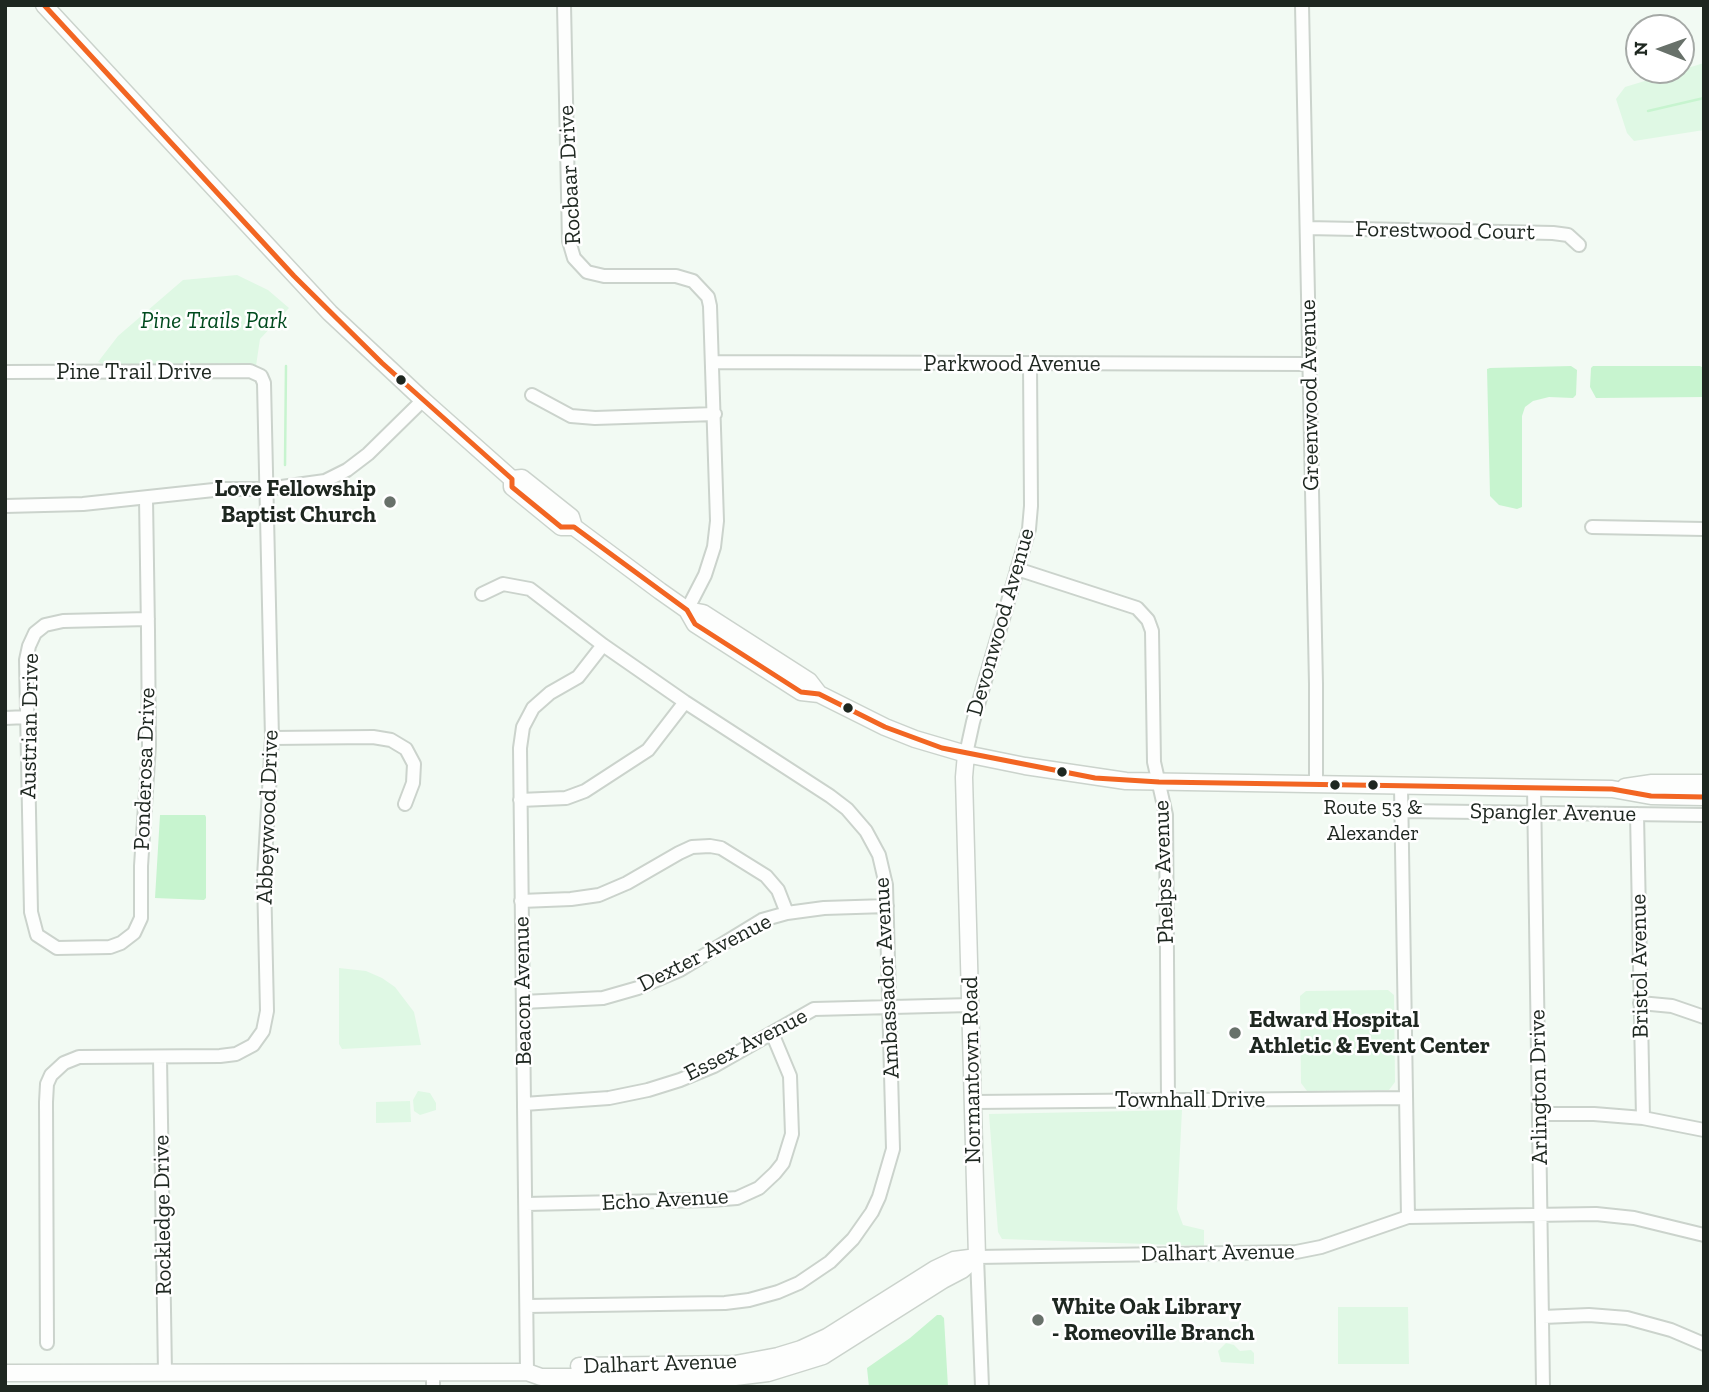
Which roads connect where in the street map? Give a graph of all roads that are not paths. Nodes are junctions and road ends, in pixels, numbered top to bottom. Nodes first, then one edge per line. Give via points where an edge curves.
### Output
1 (44, 5) edge
2 (564, 5) edge
3 (1302, 5) edge
4 (1307, 228) junction
5 (1579, 245) dead end
6 (714, 362) junction
7 (1030, 363) junction
8 (1309, 364) junction
9 (5, 372) edge
10 (261, 376) joint
11 (532, 395) dead end
12 (423, 400) junction
13 (715, 414) junction
14 (267, 489) junction
15 (146, 498) junction
16 (5, 506) edge
17 (1592, 527) dead end
18 (1704, 528) edge
19 (1017, 569) junction
20 (482, 594) dead end
21 (687, 610) junction
22 (148, 619) junction
23 (603, 645) junction
24 (685, 702) junction
25 (27, 717) junction
26 (5, 718) edge
27 (272, 738) junction
28 (966, 754) junction
29 (1159, 782) junction
30 (1704, 783) edge
31 (1316, 784) junction
32 (1401, 787) junction
33 (1534, 788) junction
34 (1612, 789) junction
35 (1704, 797) edge
36 (520, 800) junction
37 (405, 804) dead end
38 (1402, 811) junction
39 (1534, 813) junction
40 (1637, 814) junction
41 (1704, 815) edge
42 (521, 901) junction
43 (887, 906) junction
44 (787, 913) junction
45 (37, 935) joint
46 (523, 1002) junction
47 (1640, 1003) junction
48 (971, 1004) junction
49 (891, 1006) junction
50 (1704, 1017) edge
51 (772, 1033) junction
52 (160, 1057) junction
53 (1406, 1098) junction
54 (1168, 1100) junction
55 (974, 1102) junction
56 (524, 1104) junction
57 (1539, 1114) junction
58 (1643, 1118) junction
59 (1704, 1130) edge
60 (526, 1205) junction
61 (1541, 1216) junction
62 (1408, 1217) junction
63 (1704, 1235) edge
64 (977, 1257) junction
65 (527, 1306) junction
66 (1543, 1317) junction
67 (47, 1343) dead end
68 (1704, 1344) edge
69 (5, 1373) edge
70 (165, 1373) junction
71 (527, 1373) junction
72 (735, 1376) edge
73 (433, 1380) edge
74 (982, 1387) edge
75 (1543, 1387) edge

1 - 12 main road via 294,276
2 - 6 street, Rocbaar Drive via 569,241 574,258 587,272 604,276 676,276 693,281 708,297
3 - 4 street, Greenwood Avenue
4 - 5 street, Forestwood Court via 1553,233 1568,234
4 - 8 street, Greenwood Avenue
6 - 7 street, Parkwood Avenue
6 - 13 street, Rocbaar Drive
7 - 8 street, Parkwood Avenue
7 - 19 street, Devonwood Avenue via 1031,506
8 - 31 street, Greenwood Avenue
9 - 10 street, Pine Trail Drive via 250,371
10 - 14 street, Abbeywood Drive
11 - 13 street via 570,416
12 - 14 street via 347,470 325,481
12 - 21 main road via 512,478 522,478 571,517 574,527
13 - 21 street, Rocbaar Drive via 718,521 705,575
14 - 15 street
14 - 27 street, Abbeywood Drive
15 - 16 street
15 - 22 street, Ponderosa Drive
17 - 18 street
19 - 28 street, Devonwood Avenue
19 - 29 street, Phelps Avenue via 1126,603 1148,620 1152,631 1154,762
20 - 23 street, Ambassador Avenue via 503,584 530,589
21 - 28 main road via 703,613 809,681 819,694 885,727
22 - 25 street, Austrian Drive via 63,621 35,633 26,660
22 - 45 street, Ponderosa Drive via 149,746 141,918 134,933 110,947 57,947
23 - 24 street, Ambassador Avenue
23 - 36 street, Beacon Avenue via 578,677 550,693 528,717 520,748
24 - 36 street via 648,750 585,791 566,798
24 - 43 street, Ambassador Avenue via 847,809 878,855
25 - 26 street
25 - 45 street, Austrian Drive via 31,912
27 - 37 street via 391,740 406,749 414,764
27 - 52 street, Abbeywood Drive via 264,877 267,1012 263,1031 253,1045 236,1054
28 - 29 main road via 1078,775
28 - 48 main road, Normantown Road
29 - 31 main road
29 - 54 street, Phelps Avenue via 1166,814
30 - 34 main road
31 - 32 main road
32 - 33 main road
32 - 38 street
33 - 34 main road
33 - 39 street, Arlington Drive
34 - 35 main road via 1651,796
36 - 42 street, Beacon Avenue
38 - 39 street, Spangler Avenue
38 - 53 street
39 - 40 street, Spangler Avenue
39 - 57 street, Arlington Drive
40 - 41 street, Spangler Avenue
40 - 47 street, Bristol Avenue
42 - 44 street via 599,895 692,847 710,846 721,848 765,876 778,890
42 - 46 street, Beacon Avenue
43 - 44 street, Dexter Avenue
43 - 49 street, Ambassador Avenue
44 - 46 street, Dexter Avenue via 762,920 680,970 638,988 603,998
46 - 56 street, Beacon Avenue
47 - 50 street via 1672,1006
47 - 58 street, Bristol Avenue
48 - 49 street, Essex Avenue
48 - 55 main road, Normantown Road
49 - 51 street, Essex Avenue via 814,1009
49 - 65 street, Ambassador Avenue via 894,1133 890,1163 872,1212 830,1262 790,1287 736,1302
51 - 56 street, Essex Avenue via 714,1066 648,1090 609,1098
51 - 60 street, Echo Avenue via 790,1076 792,1135 783,1163 759,1188 737,1198 711,1200
52 - 67 street, Abbeywood Drive via 79,1057 46,1072
52 - 70 street, Rockledge Drive
53 - 54 street, Townhall Drive
53 - 62 street
54 - 55 street, Townhall Drive
55 - 64 main road, Normantown Road
56 - 60 street, Beacon Avenue
57 - 58 street
57 - 61 street, Arlington Drive
58 - 59 street
60 - 65 street, Beacon Avenue
61 - 62 street, Dalhart Avenue
61 - 63 street, Dalhart Avenue via 1596,1213
61 - 66 street, Arlington Drive
62 - 64 street, Dalhart Avenue via 1296,1252
64 - 72 main road, Dalhart Avenue via 935,1269 827,1337
64 - 74 street, Normantown Road
65 - 71 street, Beacon Avenue
66 - 68 street via 1627,1318
66 - 75 street, Arlington Drive
69 - 70 main road, Dalhart Avenue
70 - 73 main road, Dalhart Avenue
71 - 72 main road, Dalhart Avenue via 542,1367
71 - 73 main road, Dalhart Avenue

